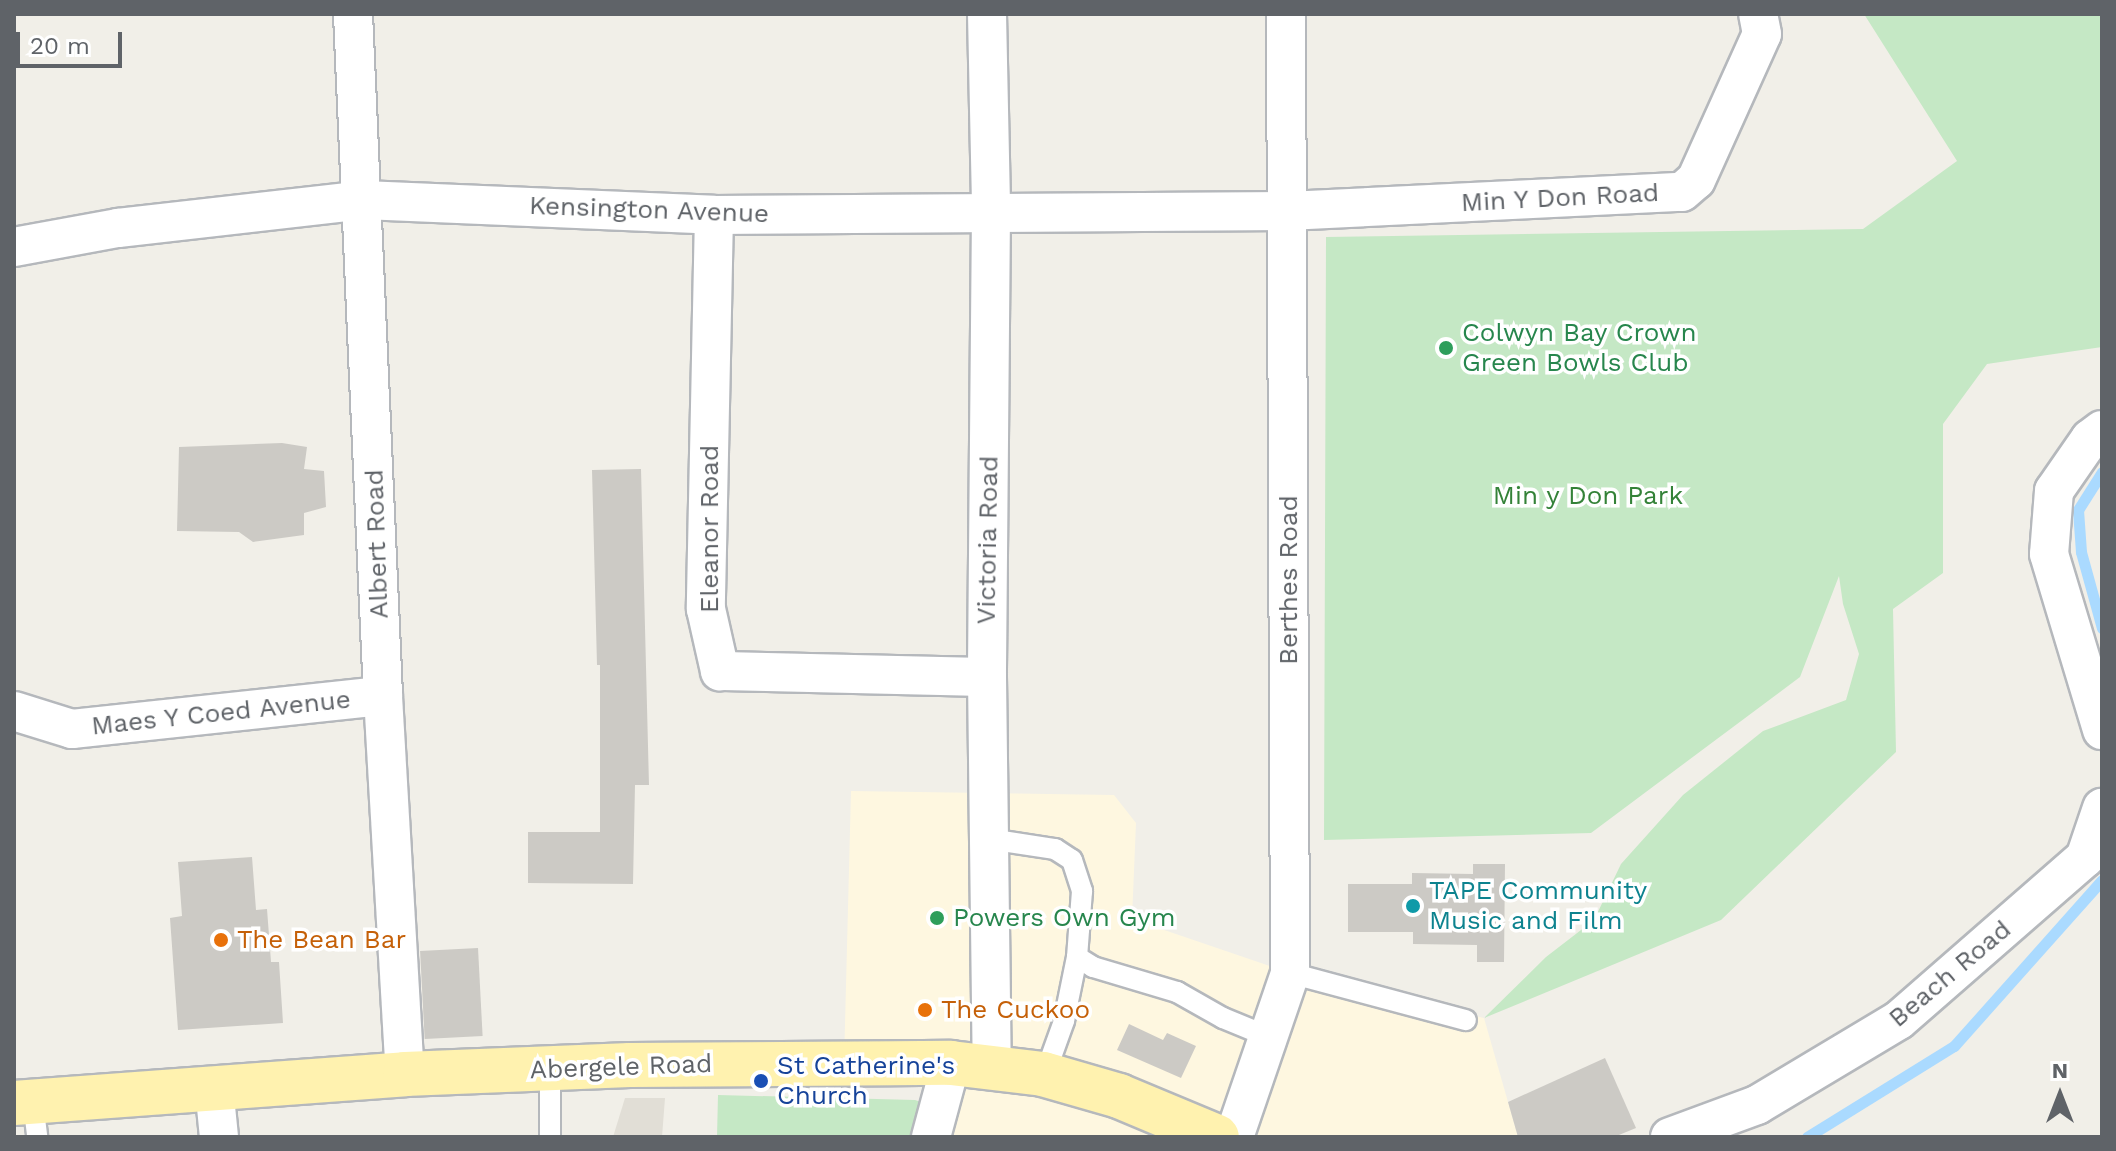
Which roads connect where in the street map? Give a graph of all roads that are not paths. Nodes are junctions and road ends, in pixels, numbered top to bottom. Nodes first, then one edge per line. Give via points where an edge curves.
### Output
1 (353, 14) edge
2 (987, 14) edge
3 (1286, 14) edge
4 (1758, 14) edge
5 (363, 200) junction
6 (991, 211) junction
7 (1287, 211) junction
8 (714, 215) junction
9 (14, 247) edge
10 (2102, 430) edge
11 (987, 677) junction
12 (383, 696) junction
13 (14, 711) edge
14 (2102, 730) edge
15 (2102, 808) edge
16 (989, 839) junction
17 (1077, 957) junction
18 (1290, 973) junction
19 (1466, 1020) dead end
20 (1269, 1037) junction
21 (971, 1064) junction
22 (550, 1069) junction
23 (405, 1074) junction
24 (1045, 1074) junction
25 (214, 1087) junction
26 (28, 1114) edge
27 (219, 1137) edge
28 (550, 1137) edge
29 (931, 1137) edge
30 (1217, 1137) edge
31 (1234, 1137) edge
32 (1670, 1137) edge

1 - 5 street, Albert Road
2 - 6 street, Victoria Road
3 - 7 street, Berthes Road
4 - 7 street, Min Y Don Road via 1762,34 1696,180 1682,192
5 - 8 street, Kensington Avenue
5 - 9 street, Kensington Avenue via 118,228
5 - 12 street, Albert Road
6 - 7 street, Kensington Avenue
6 - 8 street, Kensington Avenue
6 - 11 street, Victoria Road
7 - 18 street, Berthes Road
8 - 11 street, Eleanor Road via 706,609 720,671
10 - 14 street via 2054,491 2049,554
11 - 16 street, Victoria Road
12 - 13 street, Maes Y Coed Avenue via 72,729
12 - 23 street, Albert Road
15 - 32 street, Beach Road via 2085,858 1899,1020 1757,1105
16 - 17 lane via 1055,849 1072,860 1082,891
16 - 21 street, Victoria Road
17 - 20 lane via 1093,967 1177,992
17 - 24 lane via 1064,1021
18 - 19 lane
18 - 20 street, Berthes Road
20 - 31 street, Berthes Road
21 - 22 main road, Abergele Road
21 - 24 main road, Abergele Road
21 - 29 street, Victoria Road
22 - 23 main road, Abergele Road
22 - 28 lane
23 - 25 main road, Abergele Road
24 - 30 main road, Abergele Road via 1119,1096
25 - 26 main road, Abergele Road
25 - 27 street

